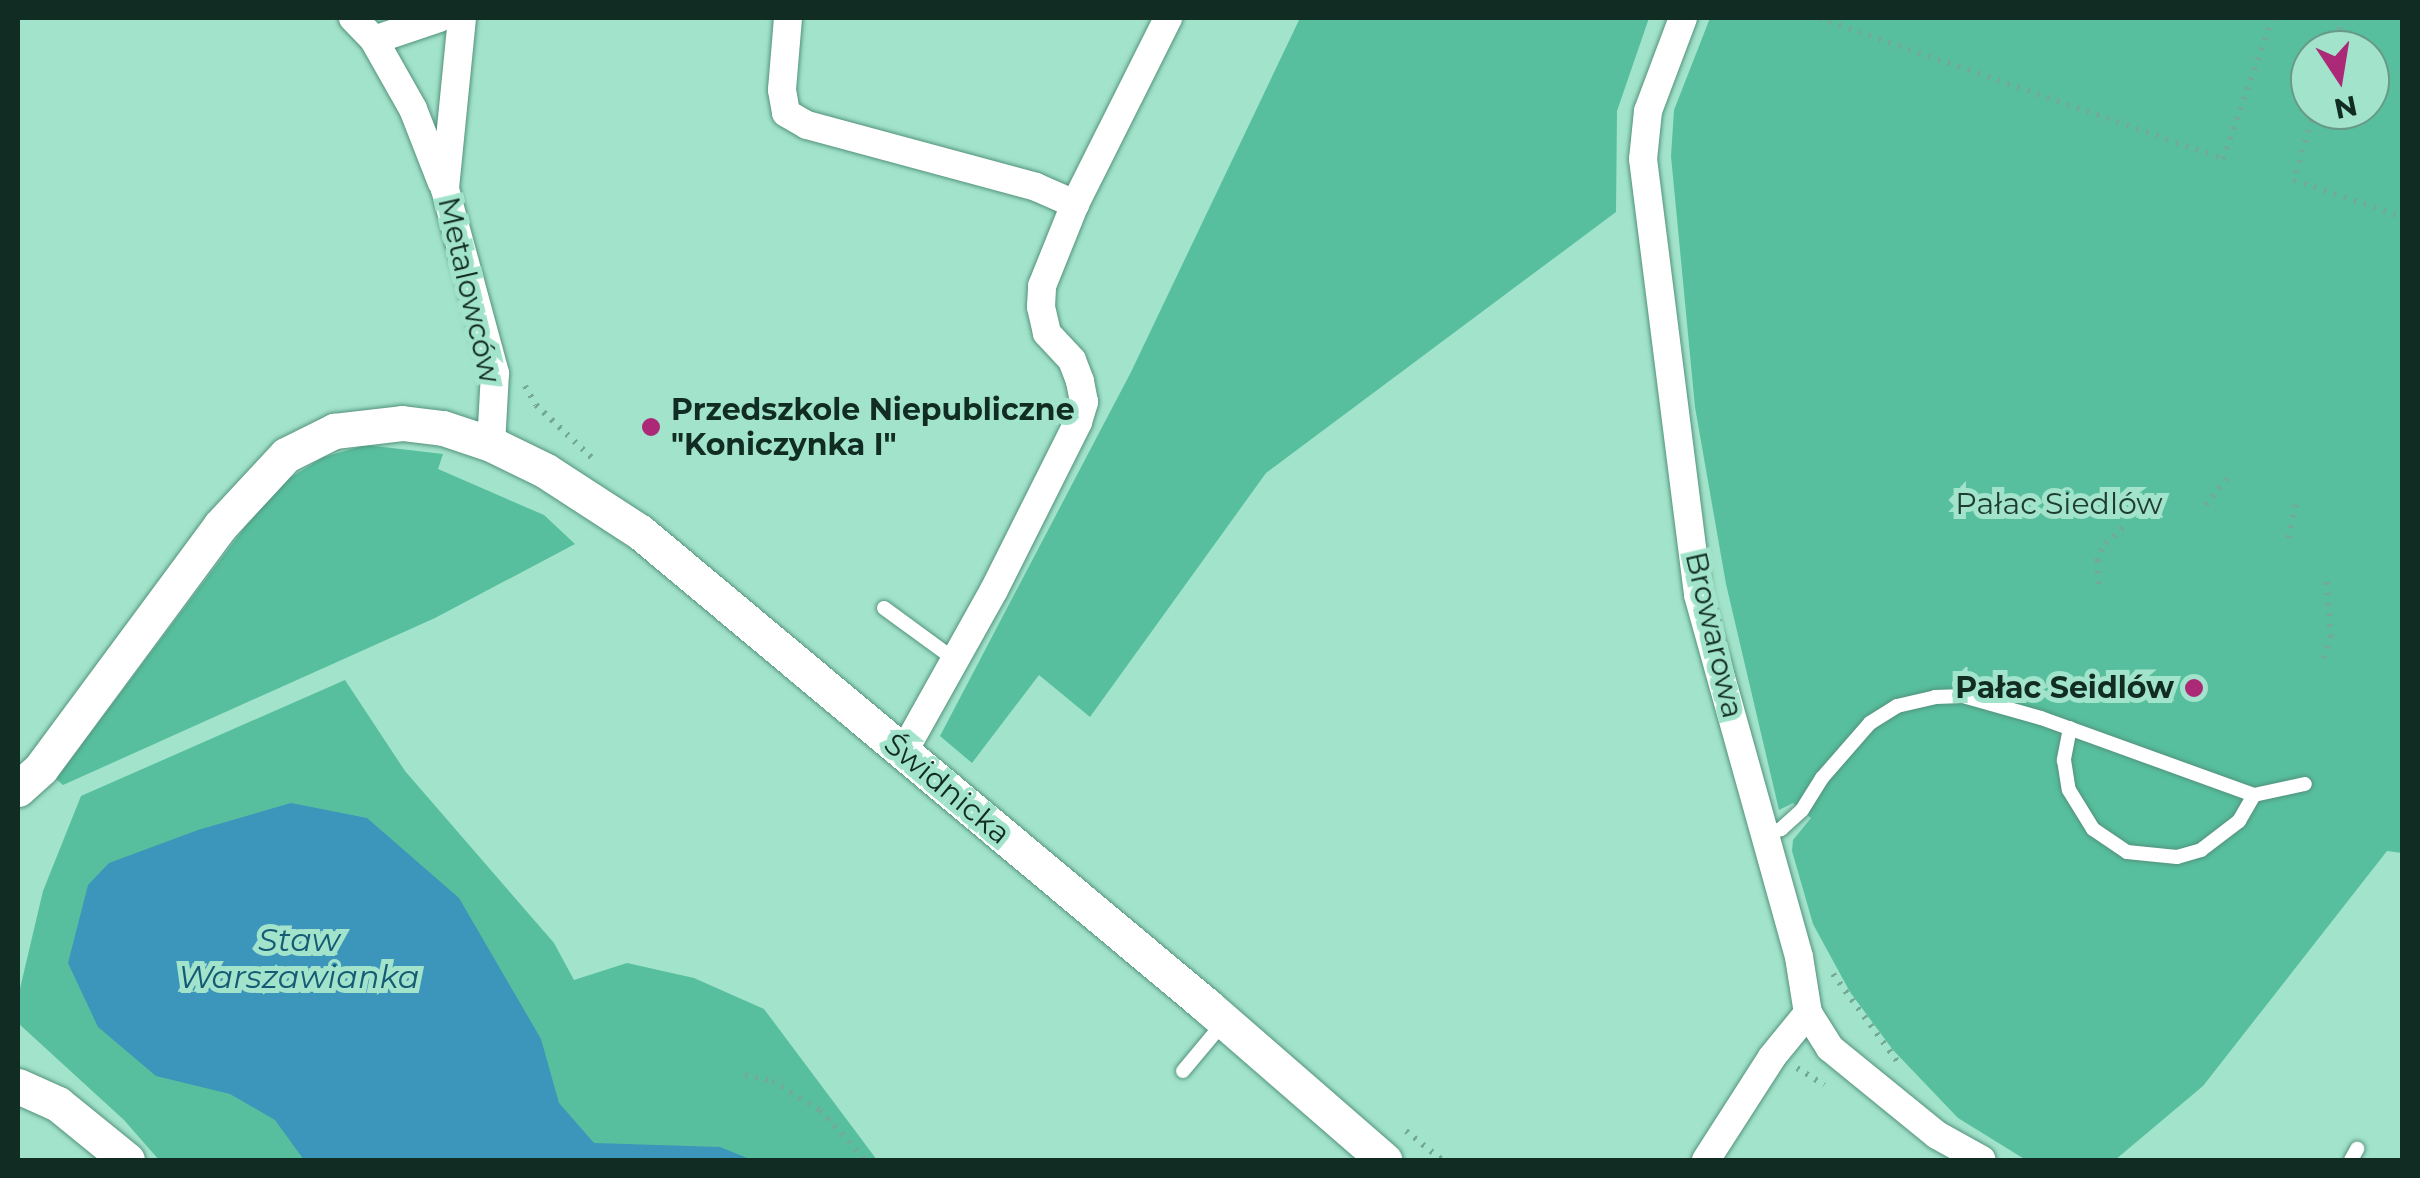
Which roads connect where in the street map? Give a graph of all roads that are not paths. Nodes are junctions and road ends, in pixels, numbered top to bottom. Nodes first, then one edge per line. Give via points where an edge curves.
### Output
1 (352, 18) edge
2 (439, 18) edge
3 (462, 18) edge
4 (788, 18) edge
5 (1168, 18) edge
6 (1683, 18) edge
7 (374, 40) junction
8 (445, 189) junction
9 (1075, 204) junction
10 (491, 444) junction
11 (884, 608) dead end
12 (955, 660) junction
13 (2070, 728) junction
14 (904, 751) junction
15 (2306, 784) dead end
16 (18, 789) edge
17 (2254, 795) junction
18 (1765, 834) junction
19 (1808, 1013) junction
20 (1224, 1021) junction
21 (1183, 1071) dead end
22 (18, 1086) edge
23 (127, 1160) edge
24 (1382, 1160) edge
25 (1706, 1160) edge
26 (1982, 1160) edge

1 - 7 street
2 - 7 street
3 - 8 street, Metalowców
4 - 9 street via 786,113 807,125 1036,187
5 - 9 street
6 - 18 street, Browarowa via 1648,111 1644,159 1698,595
7 - 8 street via 413,109
8 - 10 street, Metalowców via 495,373
9 - 12 street via 1042,286 1041,306 1048,333 1072,360 1084,402 1038,506
10 - 14 street, Świdnicka via 640,532
10 - 16 street, Świdnicka via 402,423 334,431 286,455 220,526 41,768
11 - 12 lane
12 - 14 street
13 - 17 lane
13 - 17 lane via 2064,760 2069,790 2092,830 2127,852 2177,857 2201,850 2240,821
13 - 18 lane via 1963,696 1897,706 1853,740 1793,820
14 - 20 street, Świdnicka
15 - 17 lane
18 - 19 street, Browarowa
19 - 25 street
19 - 26 street via 1830,1048 1937,1135
20 - 21 lane
20 - 24 street, Świdnicka
22 - 23 street via 58,1104

